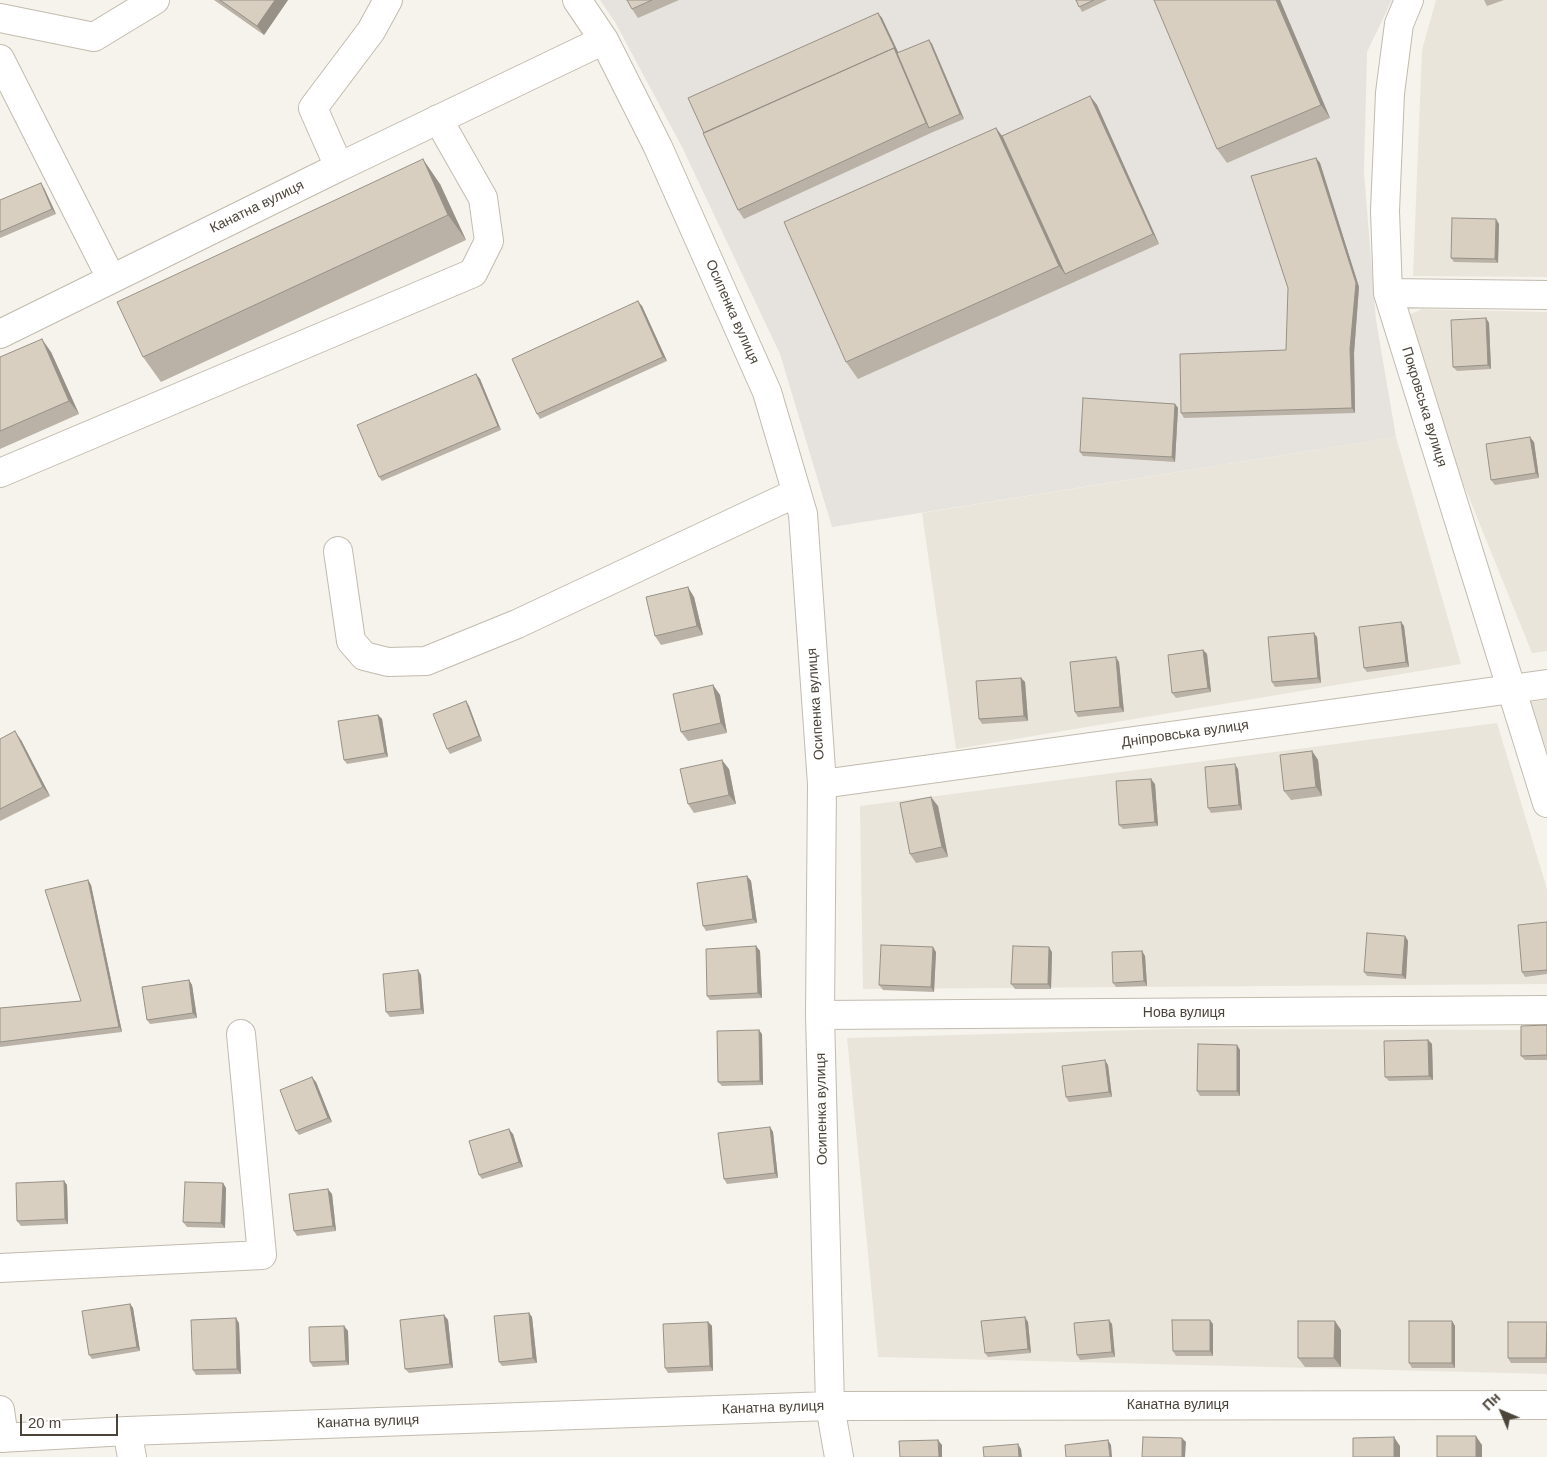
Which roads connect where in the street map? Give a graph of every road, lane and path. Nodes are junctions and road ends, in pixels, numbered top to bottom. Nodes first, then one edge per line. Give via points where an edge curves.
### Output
1 (155, 0) edge
2 (388, 0) edge
3 (577, 0) edge
4 (1409, 0) edge
5 (0, 18) edge
6 (604, 40) junction
7 (0, 60) edge
8 (438, 119) junction
9 (339, 167) junction
10 (111, 278) junction
11 (1388, 292) junction
12 (1547, 294) edge
13 (0, 334) edge
14 (0, 473) edge
15 (796, 493) junction
16 (338, 551) dead end
17 (1547, 684) edge
18 (1512, 689) junction
19 (822, 784) junction
20 (1547, 803) edge
21 (1547, 1010) edge
22 (820, 1015) junction
23 (241, 1034) dead end
24 (0, 1268) edge
25 (1547, 1405) edge
26 (830, 1406) junction
27 (0, 1410) edge
28 (127, 1431) junction
29 (2, 1438) edge
30 (132, 1457) edge
31 (839, 1457) edge

1 - 5 street via 94,37
2 - 9 street via 371,30 313,108
3 - 6 street, Осипенка вулиця
4 - 11 street, Покровська вулиця via 1399,24 1390,93 1385,211
6 - 8 street, Канатна вулиця
6 - 15 street, Осипенка вулиця via 658,147 767,392
7 - 10 street
8 - 9 street, Канатна вулиця
8 - 14 street via 483,198 489,241 473,273
9 - 10 street, Канатна вулиця
10 - 13 street, Канатна вулиця
11 - 12 street
11 - 18 street, Покровська вулиця
15 - 16 street via 517,624 426,661 388,662 364,656 351,641
15 - 19 street, Осипенка вулиця via 802,514
17 - 18 street, Дніпровська вулиця
18 - 19 street, Дніпровська вулиця
18 - 20 street, Покровська вулиця
19 - 22 street, Осипенка вулиця
21 - 22 street, Нова вулиця
22 - 26 street, Осипенка вулиця
23 - 24 street via 262,1255
25 - 26 street, Канатна вулиця
26 - 28 street, Канатна вулиця
26 - 31 street, Осипенка вулиця
27 - 29 street
28 - 29 street, Канатна вулиця
28 - 30 street

